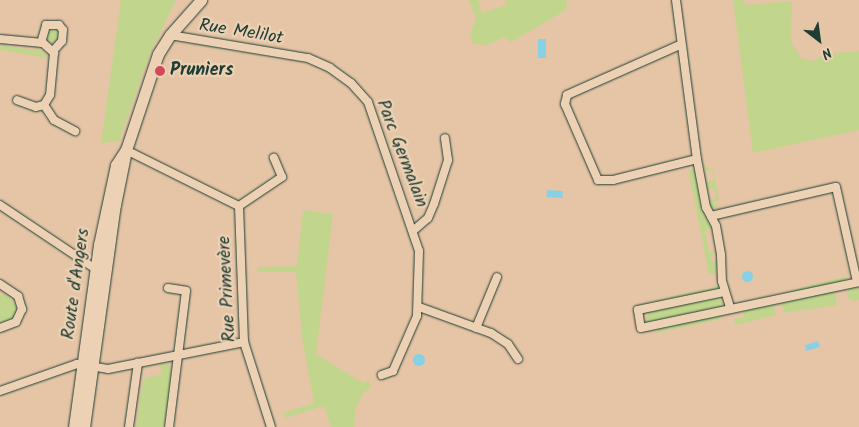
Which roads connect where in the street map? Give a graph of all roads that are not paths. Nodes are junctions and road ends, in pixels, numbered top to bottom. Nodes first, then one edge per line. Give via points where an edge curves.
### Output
1 (676, 0) edge
2 (197, 2) edge
3 (170, 35) junction
4 (0, 39) edge
5 (41, 43) junction
6 (680, 45) junction
7 (53, 51) junction
8 (308, 58) joint
9 (17, 100) dead end
10 (44, 105) junction
11 (75, 131) dead end
12 (445, 138) dead end
13 (126, 150) junction
14 (274, 158) dead end
15 (697, 158) junction
16 (0, 205) edge
17 (239, 206) junction
18 (711, 216) junction
19 (414, 230) junction
20 (100, 272) junction
21 (497, 277) dead end
22 (858, 282) edge
23 (0, 284) edge
24 (168, 288) dead end
25 (724, 292) junction
26 (419, 307) junction
27 (730, 307) junction
28 (0, 328) edge
29 (476, 328) junction
30 (244, 342) junction
31 (179, 355) junction
32 (518, 359) dead end
33 (138, 363) junction
34 (88, 366) junction
35 (382, 375) dead end
36 (0, 390) edge
37 (74, 427) edge
38 (84, 427) edge
39 (129, 427) edge
40 (169, 427) edge
41 (271, 427) edge

1 - 6 street
2 - 3 street, Route d'Angers
3 - 8 street, Rue Melilot
3 - 13 street, Route d'Angers via 154,64
4 - 5 street
5 - 7 street
5 - 7 street via 46,25 59,25 63,30 62,41
6 - 15 street
6 - 15 street via 567,95 565,104 598,180 612,180
7 - 10 street via 50,95
8 - 19 street, Parc Germalain via 351,83 368,102 378,125 389,171
9 - 10 street via 36,107
10 - 11 street via 54,120
12 - 19 street, Parc Germalain via 448,160 434,204 428,218
13 - 17 street
13 - 20 street, Route d'Angers via 116,165
14 - 17 street via 282,177
15 - 18 street via 706,207
16 - 20 street
17 - 30 street, Rue Primevère
18 - 22 street via 836,187
18 - 25 street via 722,256
19 - 26 street, Parc Germalain via 419,251
20 - 34 street, Route d'Angers
21 - 29 street
22 - 27 street
23 - 28 street via 18,296 22,309 16,322
24 - 31 street via 186,291
25 - 27 street
25 - 27 street via 638,310 641,328
26 - 29 street
26 - 35 street, Parc Germalain via 393,371
29 - 32 street via 508,344
30 - 31 street
30 - 41 street, Rue Primevère
31 - 33 street
31 - 40 street
33 - 34 street via 108,369
33 - 39 street
34 - 36 street
34 - 37 street, Route d'Angers
34 - 38 street, Route d'Angers

